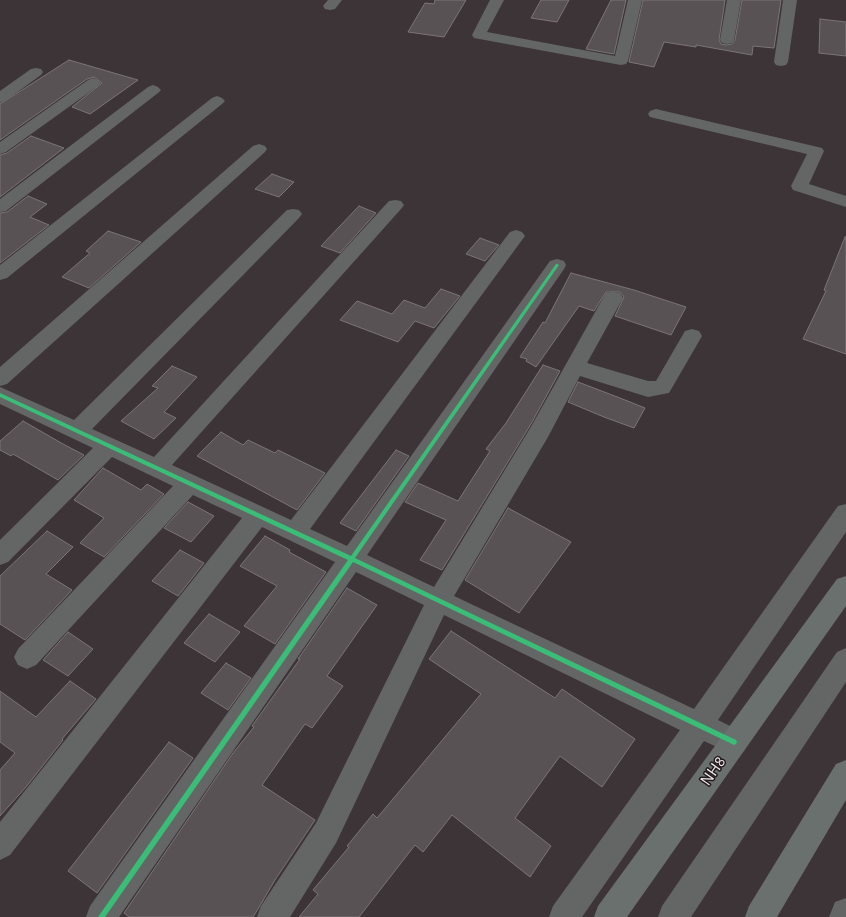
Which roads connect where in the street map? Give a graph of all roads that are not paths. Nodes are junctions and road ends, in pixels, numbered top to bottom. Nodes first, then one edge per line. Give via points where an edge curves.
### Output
1 (497, 0) edge
2 (635, 0) edge
3 (734, 0) edge
4 (790, 0) edge
5 (727, 40) dead end
6 (782, 62) dead end
7 (36, 72) dead end
8 (93, 83) dead end
9 (153, 90) dead end
10 (0, 98) edge
11 (217, 101) dead end
12 (656, 114) dead end
13 (0, 149) edge
14 (259, 149) dead end
15 (846, 202) edge
16 (395, 205) dead end
17 (0, 206) edge
18 (293, 214) dead end
19 (516, 236) dead end
20 (557, 265) dead end
21 (0, 274) edge
22 (613, 298) dead end
23 (692, 336) dead end
24 (575, 367) junction
25 (0, 379) edge
26 (4, 403) edge
27 (77, 431) junction
28 (109, 446) junction
29 (156, 469) junction
30 (190, 483) junction
31 (846, 513) edge
32 (257, 516) junction
33 (294, 533) junction
34 (0, 555) edge
35 (352, 559) junction
36 (846, 586) edge
37 (439, 600) junction
38 (27, 657) dead end
39 (846, 660) edge
40 (700, 726) junction
41 (734, 742) junction
42 (846, 774) edge
43 (0, 845) edge
44 (846, 913) edge
45 (101, 917) edge
46 (272, 917) edge
47 (564, 917) edge
48 (609, 917) edge
49 (673, 917) edge
50 (760, 917) edge
51 (844, 917) edge

1 - 2 street via 479,35 621,61
3 - 5 street
4 - 6 street
7 - 10 street
8 - 13 street
9 - 17 street
11 - 21 street
12 - 15 street via 816,151 799,186
14 - 25 street
16 - 29 street
18 - 27 street
19 - 33 street
20 - 35 street
22 - 24 street
23 - 24 street via 662,388 648,389
24 - 37 street via 540,431
26 - 27 street
27 - 28 street
28 - 29 street
28 - 34 street
29 - 30 street
30 - 32 street
30 - 38 street
31 - 40 street
32 - 33 street
32 - 43 street
33 - 35 street
35 - 37 street
35 - 45 street
36 - 41 main road, NH8
37 - 40 street
37 - 46 street via 326,833
39 - 49 street
40 - 41 street
40 - 47 street
41 - 48 main road, NH8
42 - 50 main road
44 - 51 street

